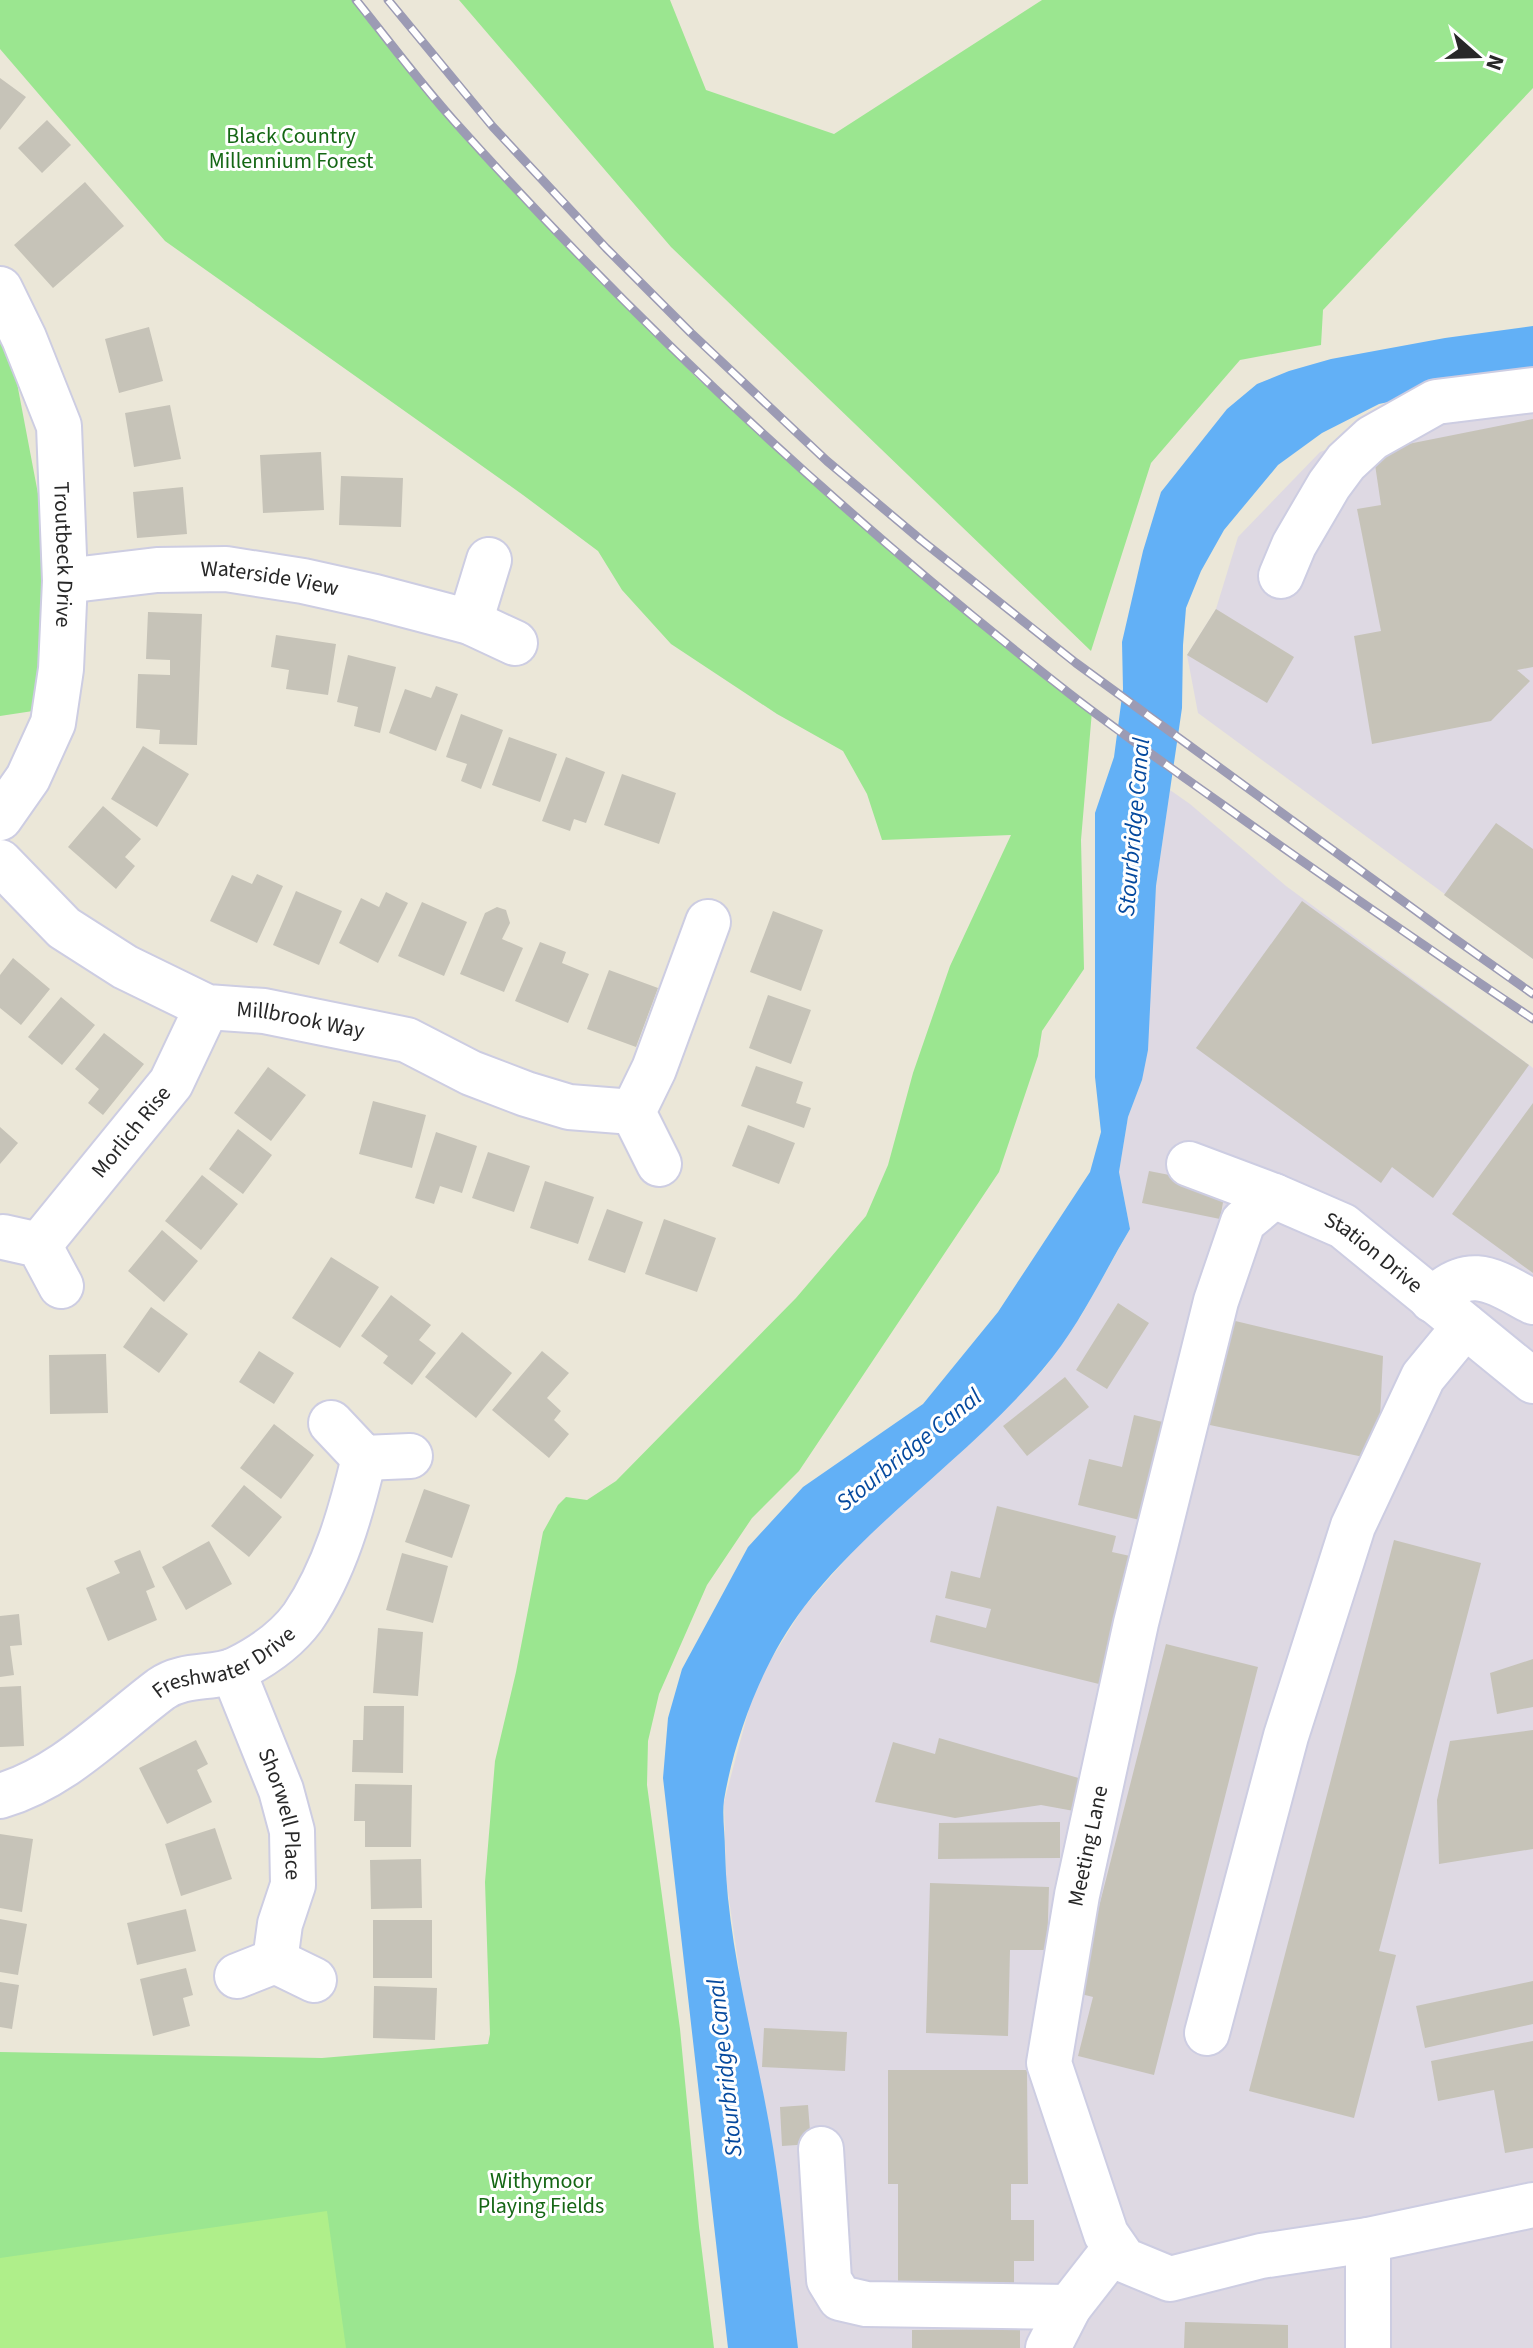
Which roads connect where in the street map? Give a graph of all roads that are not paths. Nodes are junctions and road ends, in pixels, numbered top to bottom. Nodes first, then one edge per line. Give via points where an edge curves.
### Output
1 (0, 289) edge
2 (1533, 390) edge
3 (489, 560) dead end
4 (1281, 576) dead end
5 (65, 581) junction
6 (470, 622) junction
7 (515, 643) dead end
8 (0, 818) edge
9 (0, 862) edge
10 (708, 922) dead end
11 (207, 1007) junction
12 (633, 1112) junction
13 (659, 1164) dead end
14 (1189, 1164) dead end
15 (1274, 1196) junction
16 (61, 1286) dead end
17 (1533, 1302) edge
18 (1448, 1313) junction
19 (1533, 1381) edge
20 (331, 1423) dead end
21 (410, 1456) dead end
22 (364, 1458) junction
23 (233, 1671) junction
24 (0, 1796) edge
25 (314, 1980) dead end
26 (1207, 2033) dead end
27 (821, 2149) dead end
28 (1533, 2205) edge
29 (1368, 2240) junction
30 (1115, 2248) junction
31 (1069, 2307) junction
32 (1048, 2348) edge
33 (1368, 2348) edge

1 - 5 street, Troutbeck Drive via 59,426
2 - 4 street via 1436,402 1372,438 1329,485
3 - 6 street
5 - 6 street, Waterside View via 157,570 226,569 303,581
5 - 8 street, Troutbeck Drive via 53,723 28,778
6 - 7 street, Waterside View
9 - 11 street, Millbrook Way via 64,928 125,967
10 - 12 street
11 - 12 street, Millbrook Way via 264,1011 407,1040 526,1094 569,1107
11 - 16 street, Morlich Rise via 171,1083 21,1241
12 - 13 street
14 - 15 street, Station Drive
15 - 18 street, Station Drive via 1343,1226
15 - 30 street, Meeting Lane via 1243,1222 1216,1301 1132,1638 1077,1895 1049,2063
17 - 18 street via 1490,1280 1468,1278 1446,1286
18 - 19 street, Station Drive
18 - 26 street via 1353,1526 1286,1736
20 - 22 street
21 - 22 street
22 - 23 street, Freshwater Drive via 326,1578 302,1619 273,1648
23 - 24 street, Freshwater Drive via 165,1686 65,1767
23 - 25 street, Shorwell Place via 292,1831 293,1885 256,1969
27 - 31 street via 829,2280 840,2298 866,2304
28 - 29 street
29 - 30 street via 1261,2256 1170,2279 1124,2260
29 - 33 street
30 - 31 street
31 - 32 street

